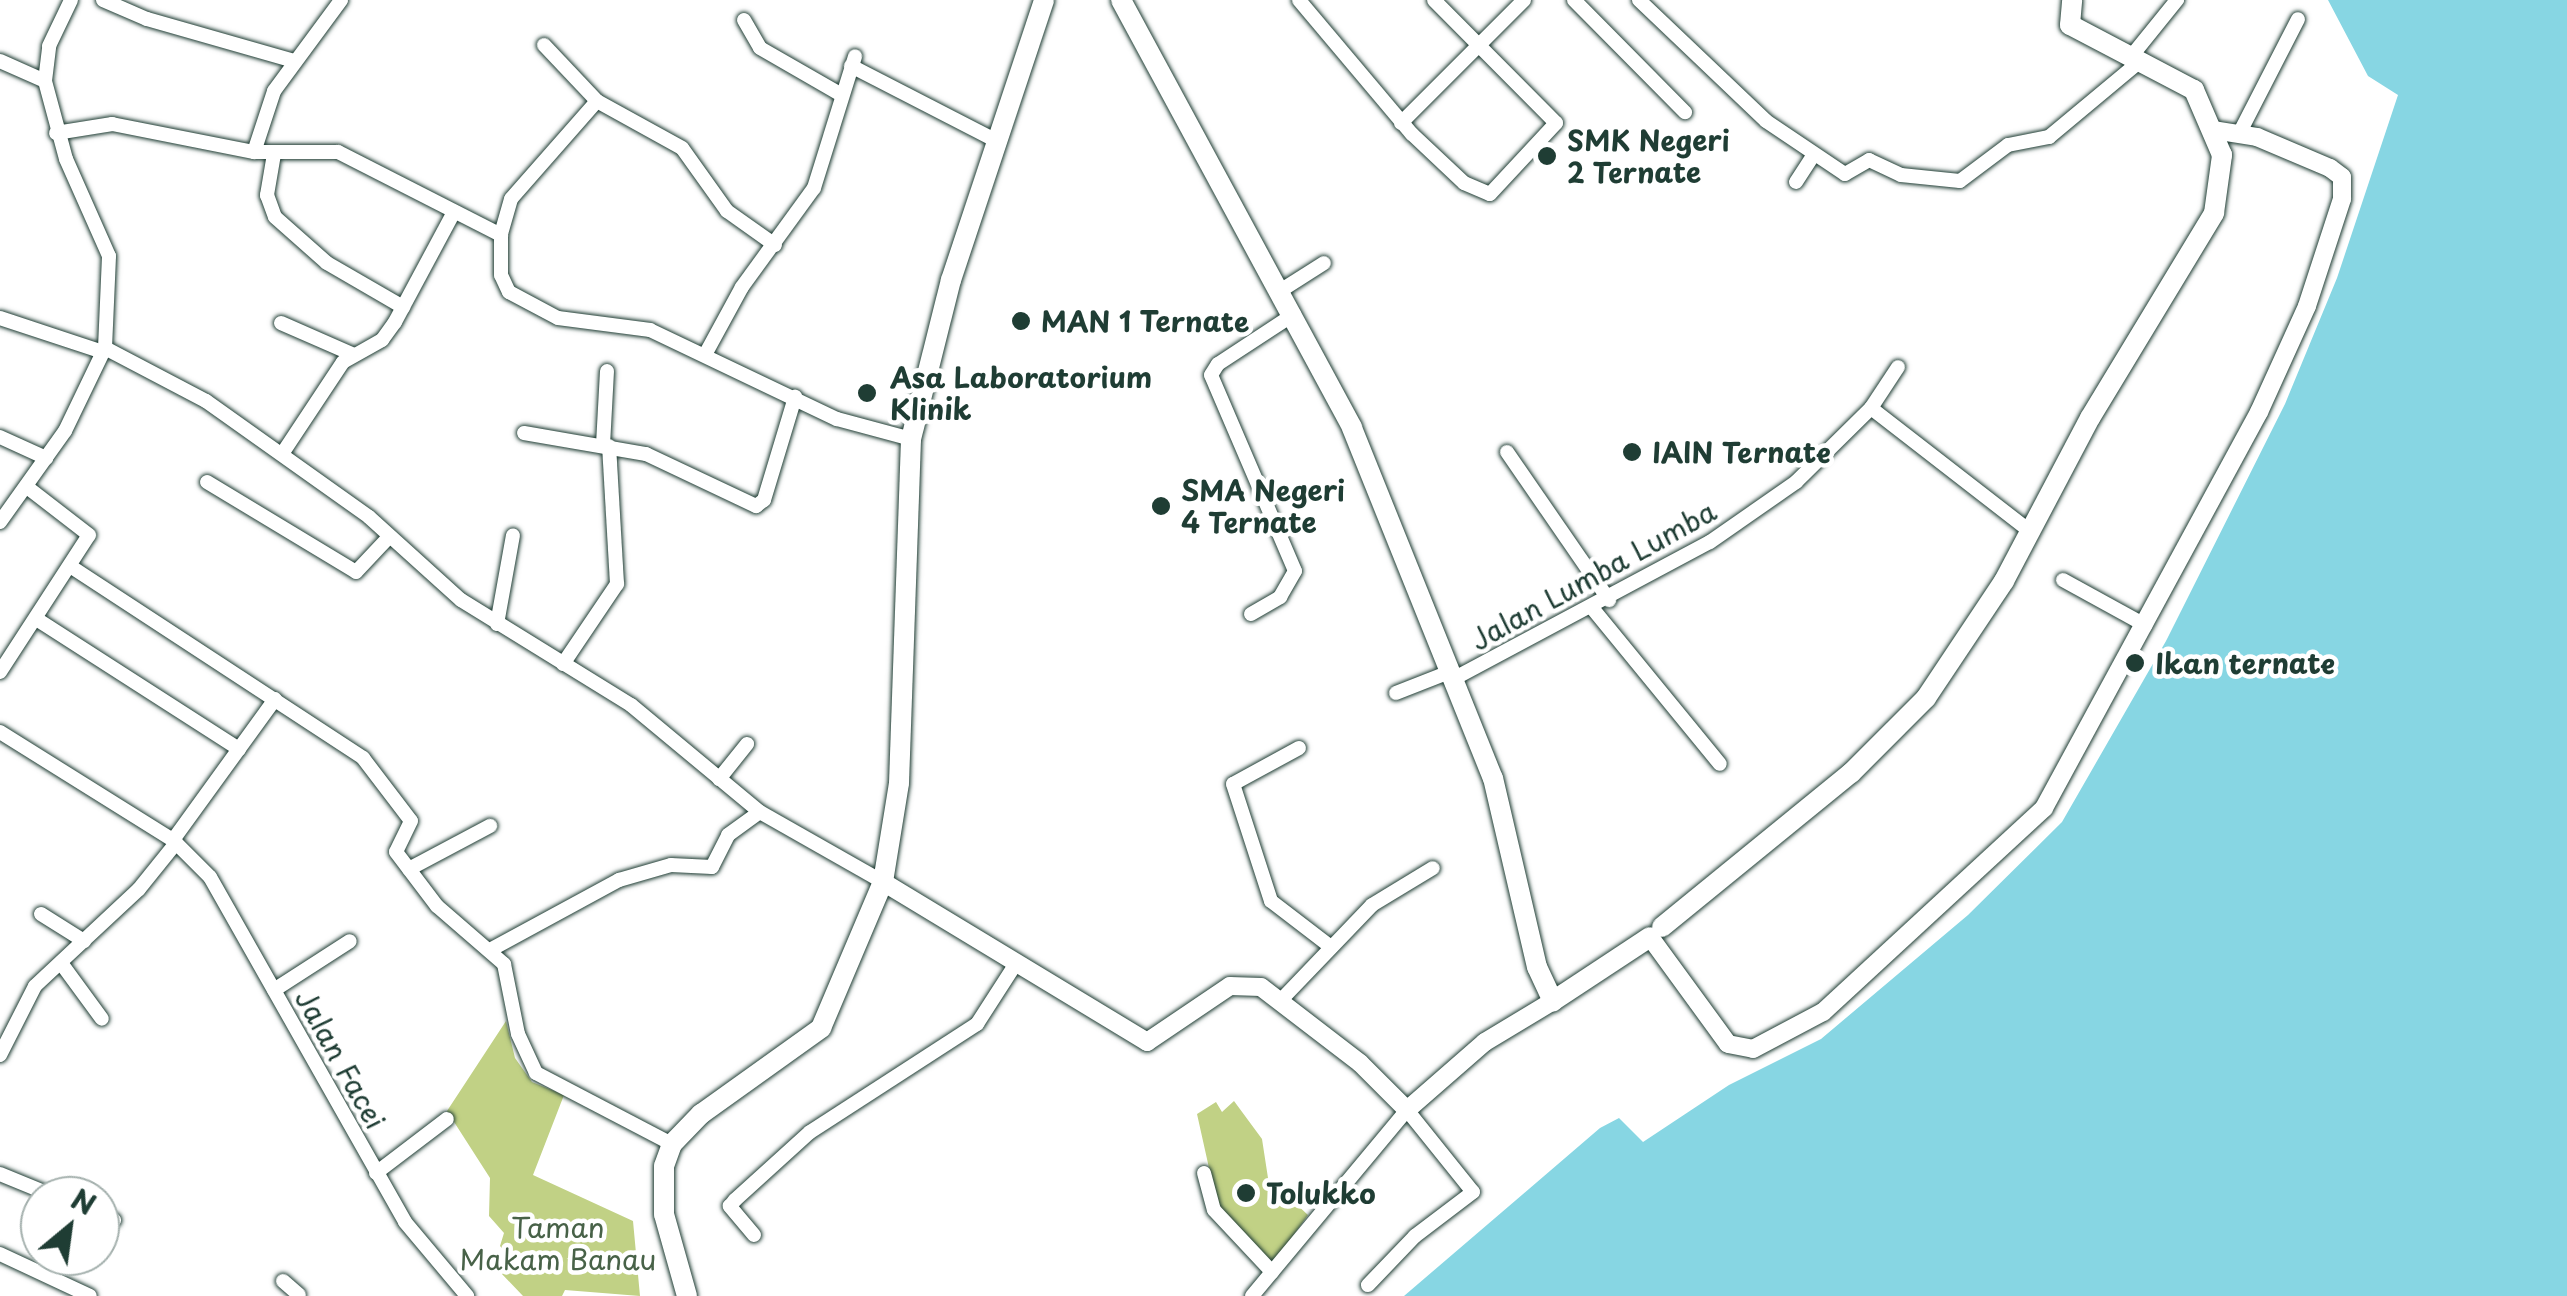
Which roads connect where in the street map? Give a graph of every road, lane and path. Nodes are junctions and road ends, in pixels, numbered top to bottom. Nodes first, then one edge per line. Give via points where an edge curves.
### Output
1 (71, 0) edge
2 (102, 0) edge
3 (341, 0) edge
4 (1044, 0) edge
5 (1122, 0) edge
6 (1299, 0) edge
7 (1434, 0) edge
8 (1524, 0) edge
9 (1574, 0) edge
10 (1639, 0) edge
11 (2072, 0) edge
12 (2177, 0) edge
13 (2298, 18) dead end
14 (744, 20) dead end
15 (1480, 45) junction
16 (544, 46) dead end
17 (2135, 60) junction
18 (0, 61) edge
19 (294, 61) junction
20 (45, 82) junction
21 (840, 94) junction
22 (597, 102) junction
23 (1685, 112) dead end
24 (1401, 122) junction
25 (2214, 130) junction
26 (56, 133) junction
27 (2239, 134) junction
28 (997, 141) junction
29 (254, 152) junction
30 (274, 154) junction
31 (1813, 156) junction
32 (1796, 182) dead end
33 (454, 212) junction
34 (501, 235) junction
35 (775, 245) junction
36 (1324, 264) dead end
37 (1280, 291) junction
38 (403, 307) junction
39 (1294, 314) junction
40 (0, 320) edge
41 (282, 323) dead end
42 (104, 350) junction
43 (706, 353) junction
44 (352, 354) junction
45 (1898, 367) dead end
46 (607, 372) dead end
47 (795, 397) junction
48 (1871, 408) junction
49 (524, 433) dead end
50 (0, 438) edge
51 (911, 439) junction
52 (606, 446) junction
53 (1507, 452) dead end
54 (282, 454) junction
55 (46, 458) junction
56 (207, 482) dead end
57 (26, 487) junction
58 (0, 522) edge
59 (2031, 532) junction
60 (513, 535) dead end
61 (389, 537) junction
62 (72, 568) junction
63 (2063, 580) dead end
64 (1608, 600) junction
65 (1592, 609) junction
66 (1250, 614) dead end
67 (38, 620) junction
68 (497, 624) junction
69 (2145, 625) junction
70 (563, 664) junction
71 (0, 672) edge
72 (1454, 674) junction
73 (1396, 694) dead end
74 (275, 699) junction
75 (0, 732) edge
76 (747, 744) dead end
77 (1298, 748) dead end
78 (239, 749) junction
79 (1720, 764) dead end
80 (719, 779) junction
81 (760, 812) junction
82 (490, 826) dead end
83 (174, 842) junction
84 (1433, 868) dead end
85 (409, 869) junction
86 (883, 882) junction
87 (41, 914) dead end
88 (1656, 932) junction
89 (350, 941) dead end
90 (84, 942) junction
91 (1331, 947) junction
92 (490, 950) junction
93 (1017, 962) junction
94 (61, 963) junction
95 (274, 990) junction
96 (1282, 999) junction
97 (1554, 1001) junction
98 (102, 1020) dead end
99 (0, 1053) edge
100 (1407, 1110) junction
101 (447, 1119) dead end
102 (672, 1144) junction
103 (376, 1172) junction
104 (1204, 1173) dead end
105 (754, 1234) dead end
106 (0, 1254) edge
107 (1272, 1272) junction
108 (283, 1281) dead end
109 (1368, 1285) dead end
110 (90, 1296) edge
111 (299, 1296) edge
112 (468, 1296) edge
113 (686, 1296) edge
114 (1252, 1296) edge

1 - 20 street via 49,46
2 - 19 street via 147,20
3 - 19 street
4 - 28 highway
5 - 37 highway
6 - 24 street
7 - 15 street
8 - 15 street
9 - 23 street
10 - 31 street via 1766,122
11 - 17 highway via 2070,25
12 - 17 street
13 - 27 street
14 - 21 street via 760,48
15 - 24 street
15 - 24 street via 1556,123 1496,191 1477,192 1464,183
16 - 22 street
17 - 25 highway via 2194,90
17 - 31 street via 2048,137 2008,145 1960,181 1901,175 1869,160 1845,174
18 - 20 street
19 - 29 street via 266,106
20 - 26 street
21 - 28 street via 853,61
21 - 35 street via 814,188
22 - 34 street via 518,189
22 - 35 street via 682,148 727,211
25 - 27 main road
25 - 59 highway via 2221,188 2206,231 2110,384
26 - 29 street via 134,126
26 - 42 street via 109,256
27 - 69 main road via 2330,168 2342,177 2342,198 2274,382
28 - 51 highway via 951,280
29 - 30 street
30 - 33 street via 338,152
30 - 38 street via 267,195 275,217 327,263
31 - 32 street
33 - 34 street
33 - 38 street
34 - 43 street via 503,285 518,299 572,323 629,322
35 - 43 street via 742,287
36 - 37 street
37 - 39 highway
38 - 44 street via 382,340
39 - 66 street via 1211,375 1295,571 1280,597
39 - 72 highway via 1352,428
40 - 42 street
41 - 44 street
42 - 54 street via 191,392
42 - 55 street
43 - 47 street
44 - 54 street
45 - 48 street, Jalan Lumba Lumba
46 - 52 street
47 - 51 street via 837,419
47 - 52 street via 764,500 756,506 646,454
48 - 59 street
48 - 64 street, Jalan Lumba Lumba via 1784,492
49 - 52 street
50 - 55 street
51 - 86 highway via 899,784
52 - 70 street via 617,584
53 - 64 street
54 - 61 street
55 - 57 street
56 - 61 street via 356,572
57 - 58 street
57 - 62 street via 87,530 88,542
59 - 88 highway via 1957,654 1907,720
60 - 68 street
61 - 68 street
62 - 67 street
62 - 74 street
63 - 69 street
64 - 65 street, Jalan Lumba Lumba
65 - 72 street, Jalan Lumba Lumba
65 - 79 street
67 - 71 street
67 - 78 street
68 - 70 street
69 - 88 main road via 2029,827 1804,1024 1753,1049 1728,1044
70 - 80 street via 631,705
72 - 73 street, Jalan Lumba Lumba
72 - 97 highway via 1493,778 1537,967
74 - 78 street
74 - 85 street via 346,744 386,781 411,821 395,846
75 - 83 street, Jalan Facei
76 - 80 street
77 - 91 street via 1233,784 1271,900
78 - 83 street
80 - 81 street
81 - 86 street
81 - 92 street via 728,835 712,867 671,864 619,880
82 - 85 street
83 - 90 street
83 - 95 street, Jalan Facei via 225,899
84 - 91 street via 1372,905
85 - 92 street via 436,906
86 - 93 main road
86 - 102 highway via 822,1028 701,1114
87 - 90 street
88 - 97 highway
89 - 95 street
90 - 94 street
91 - 96 street
92 - 102 street via 509,975 518,1034 536,1073
93 - 96 main road via 1147,1042 1230,986 1261,987
93 - 105 street via 977,1024 810,1132 724,1211
94 - 98 street
94 - 99 street via 28,997
95 - 103 street, Jalan Facei
96 - 100 main road
97 - 100 main road via 1485,1042
100 - 107 street
100 - 109 street via 1473,1192 1414,1236
101 - 103 street
102 - 113 highway via 664,1166 664,1214
103 - 112 street, Jalan Facei via 405,1222
104 - 107 street via 1214,1210
106 - 110 street via 44,1269
107 - 114 street
108 - 111 street

